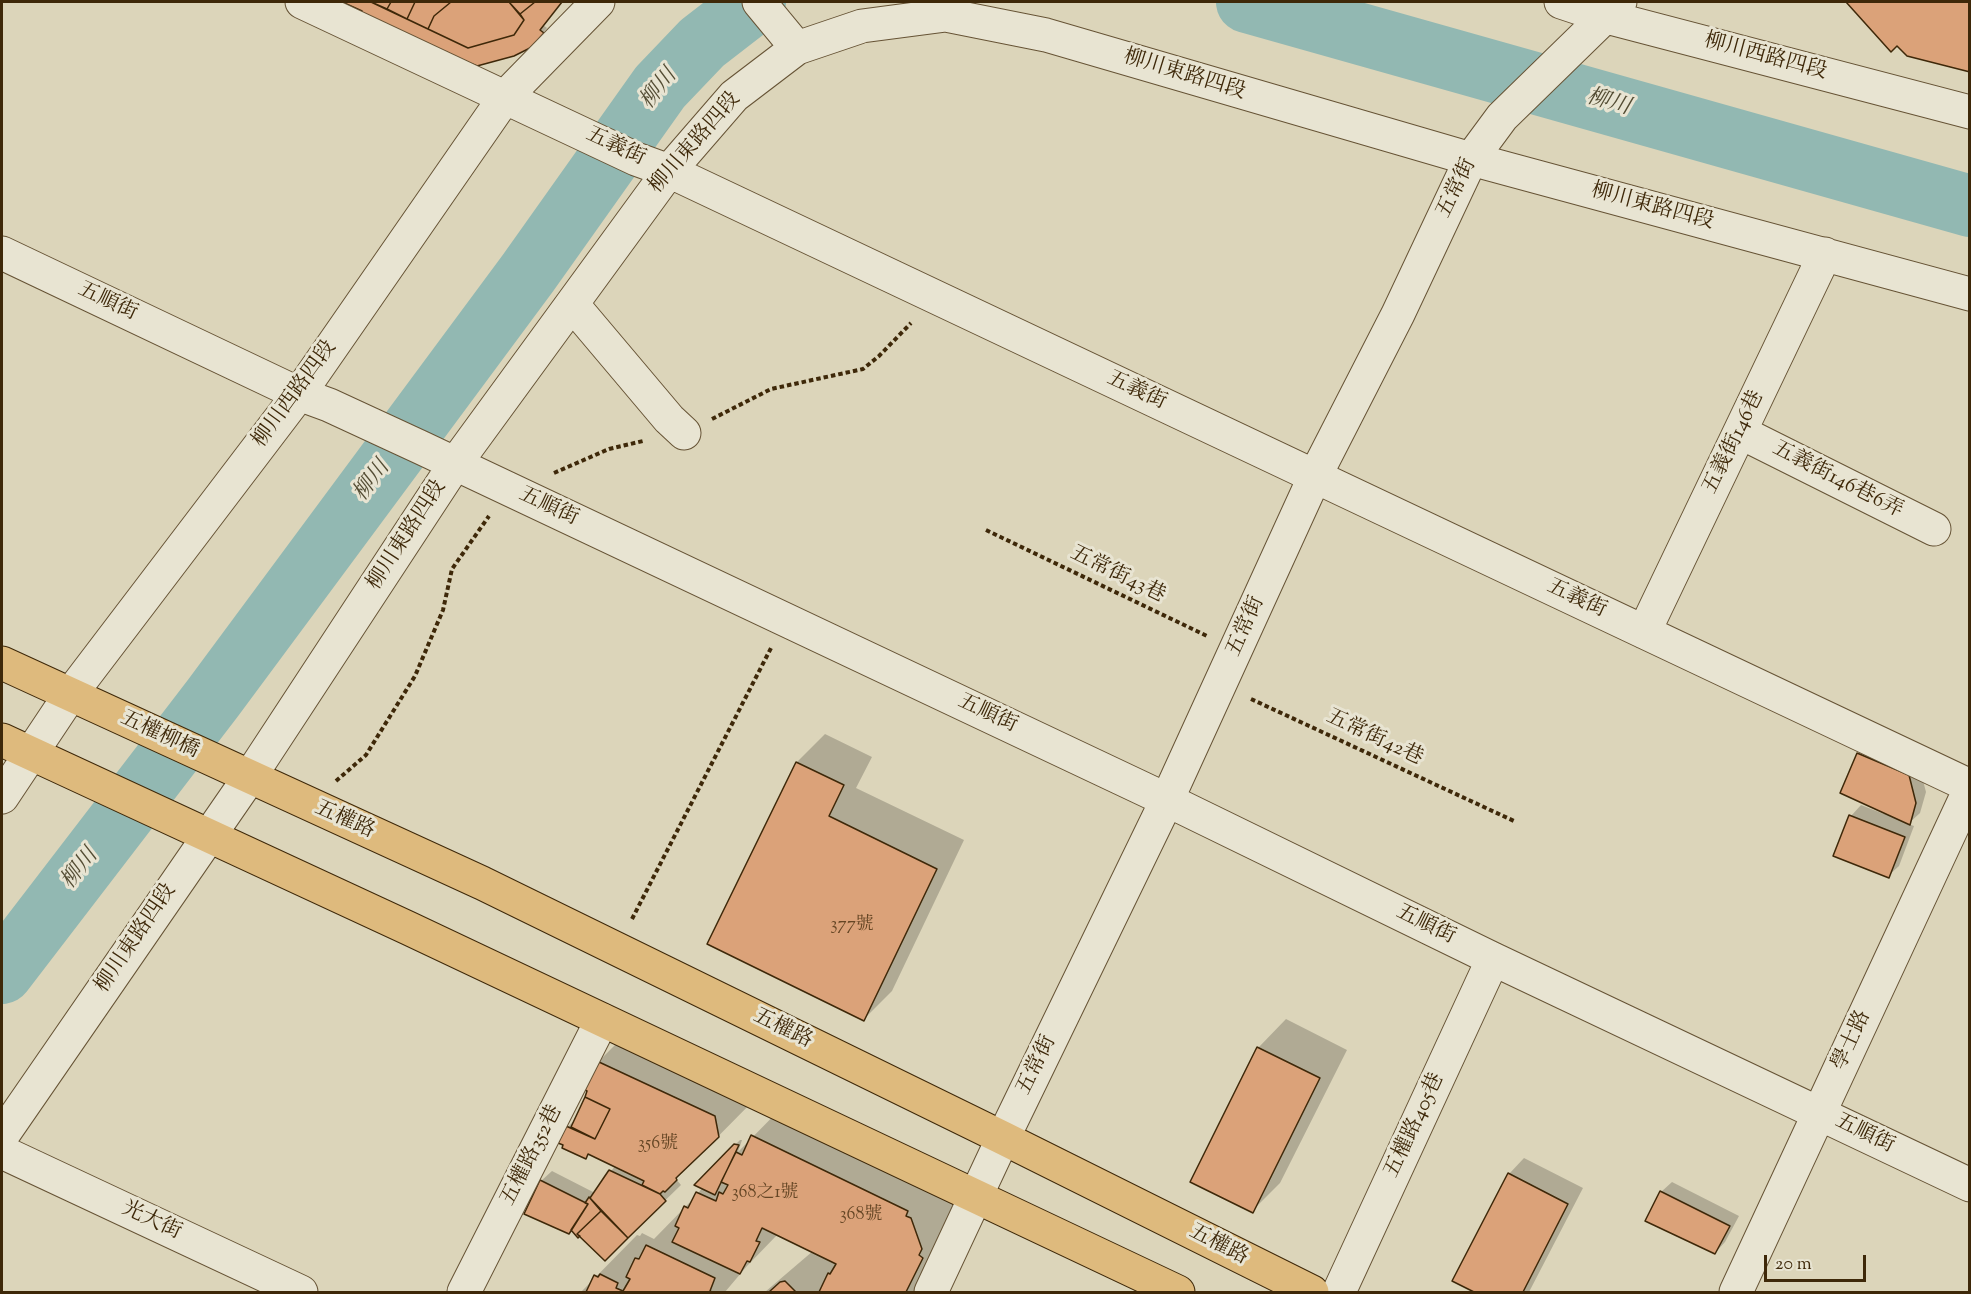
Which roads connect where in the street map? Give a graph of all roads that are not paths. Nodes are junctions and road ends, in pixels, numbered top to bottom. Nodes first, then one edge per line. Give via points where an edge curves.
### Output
1 (302, 2) edge
2 (598, 2) edge
3 (759, 2) edge
4 (1561, 2) edge
5 (1612, 9) edge
6 (797, 48) junction
7 (513, 101) junction
8 (1970, 112) edge
9 (1471, 159) junction
10 (669, 171) junction
11 (2, 253) edge
12 (1825, 254) junction
13 (1970, 294) edge
14 (572, 304) junction
15 (299, 394) junction
16 (1740, 432) junction
17 (684, 433) dead end
18 (456, 464) junction
19 (1316, 476) junction
20 (1934, 529) dead end
21 (1644, 632) junction
22 (2, 663) edge
23 (70, 695) junction
24 (16, 746) edge
25 (249, 778) junction
26 (1970, 787) edge
27 (2, 797) edge
28 (1167, 800) junction
29 (207, 836) junction
30 (1493, 959) junction
31 (602, 1020) junction
32 (1819, 1113) junction
33 (2, 1136) edge
34 (1003, 1138) junction
35 (2, 1152) edge
36 (1970, 1185) edge
37 (974, 1197) junction
38 (302, 1293) edge
39 (464, 1293) edge
40 (931, 1293) edge
41 (1178, 1293) edge
42 (1312, 1293) edge
43 (1339, 1293) edge
44 (1736, 1293) edge

1 - 7 street, 五義街
2 - 7 street, 柳川西路四段
3 - 6 street
4 - 5 street, 柳川西路四段
5 - 8 street, 柳川西路四段
5 - 9 street, 五常街 via 1502,117
6 - 9 street, 柳川東路四段 via 862,26 946,15 1046,34
6 - 10 street, 柳川東路四段 via 734,96
7 - 10 street, 五義街
7 - 15 street, 柳川西路四段
9 - 12 street, 柳川東路四段
9 - 19 street, 五常街
10 - 14 street, 柳川東路四段
10 - 19 street, 五義街
11 - 15 street, 五順街
12 - 13 street, 柳川東路四段
12 - 16 street, 五義街146巷
14 - 17 street
14 - 18 street, 柳川東路四段
15 - 18 street, 五順街
15 - 23 street, 柳川西路四段
16 - 20 street, 五義街146巷6弄
16 - 21 street, 五義街146巷
18 - 25 street, 柳川東路四段
18 - 28 street, 五順街
19 - 21 street, 五義街
19 - 28 street, 五常街
21 - 26 street, 五義街
22 - 23 main road
23 - 24 street, 柳川西路四段
23 - 25 main road, 五權柳橋
24 - 27 street, 柳川西路四段
24 - 29 main road
25 - 29 street, 柳川東路四段
25 - 34 main road, 五權路 via 482,883
26 - 32 street, 學士路
28 - 30 street, 五順街
28 - 34 street, 五常街
29 - 31 main road
29 - 33 street, 柳川東路四段
30 - 32 street, 五順街
30 - 43 street, 五權路405巷
31 - 37 main road
31 - 39 street, 五權路352巷
32 - 36 street, 五順街
32 - 44 street, 學士路
34 - 37 street, 五常街
34 - 42 main road, 五權路
35 - 38 street, 光大街
37 - 40 street, 五常街
37 - 41 main road

